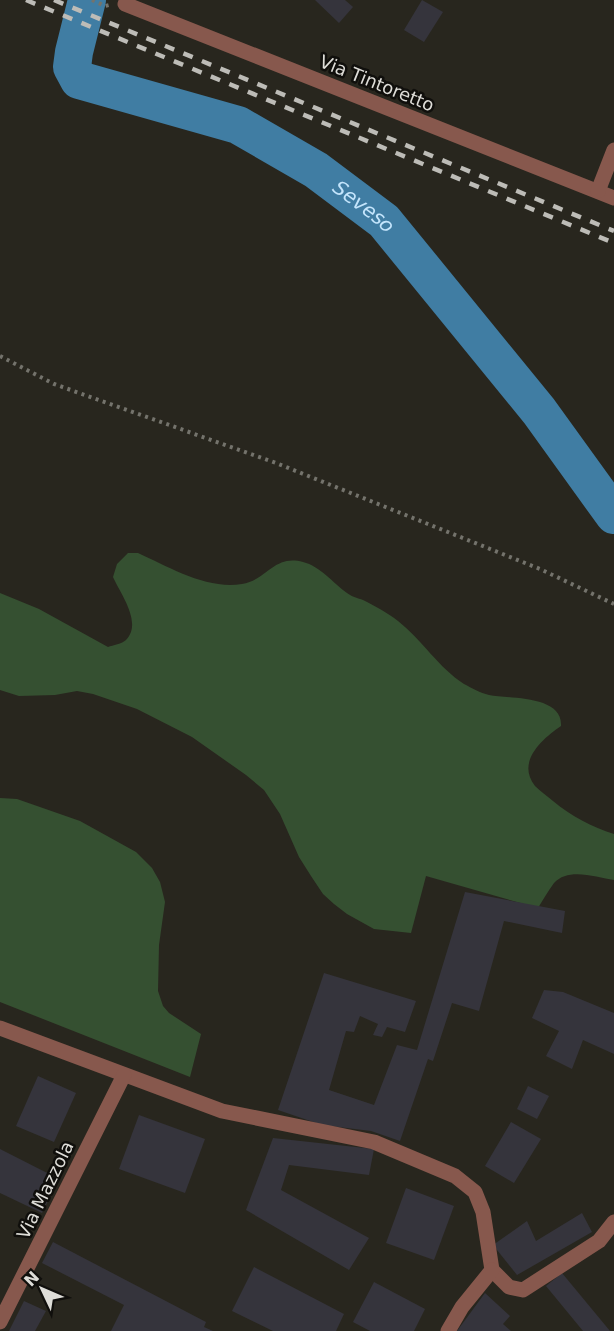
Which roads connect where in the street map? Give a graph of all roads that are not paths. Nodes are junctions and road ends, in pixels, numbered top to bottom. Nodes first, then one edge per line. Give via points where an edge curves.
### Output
1 (126, 2) edge
2 (614, 150) edge
3 (598, 191) junction
4 (614, 198) edge
5 (0, 1028) edge
6 (124, 1075) junction
7 (614, 1222) edge
8 (492, 1270) junction
9 (0, 1322) edge
10 (448, 1331) edge

1 - 3 street, Via Tintoretto
2 - 3 street
3 - 4 street, Via Tintoretto
5 - 6 street
6 - 8 street via 222,1111 374,1142 455,1176 475,1192 483,1212
6 - 9 street, Via Mazzola
7 - 8 street via 599,1241 523,1290 509,1287
8 - 10 street

